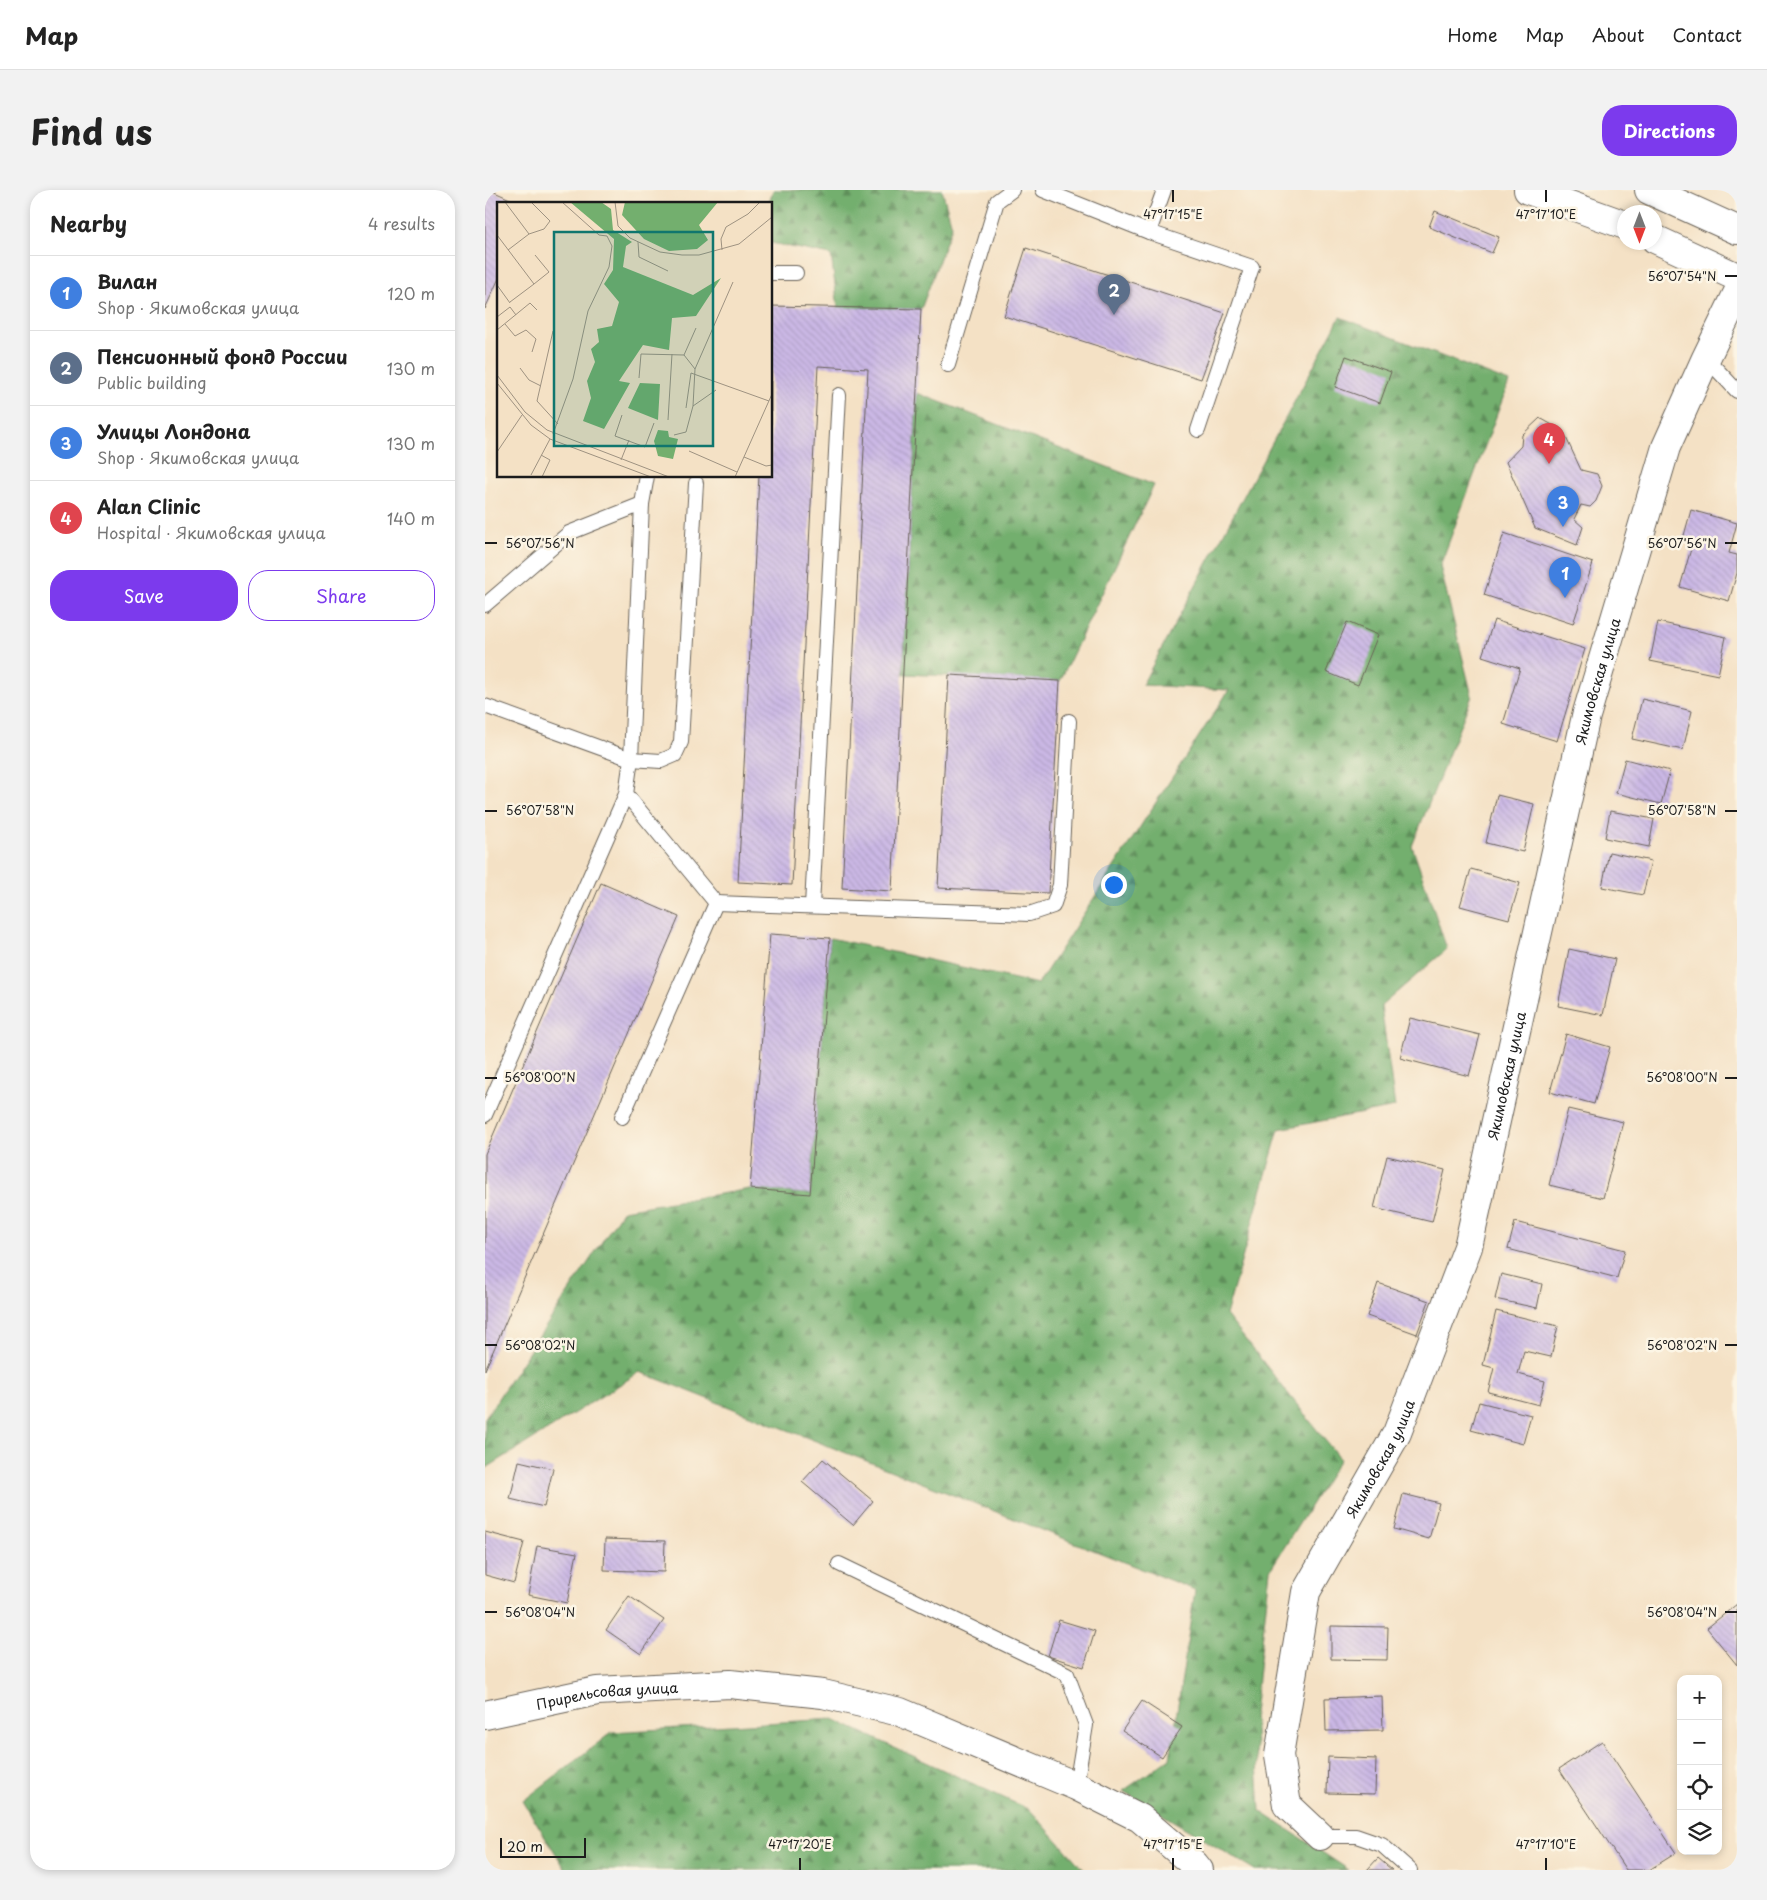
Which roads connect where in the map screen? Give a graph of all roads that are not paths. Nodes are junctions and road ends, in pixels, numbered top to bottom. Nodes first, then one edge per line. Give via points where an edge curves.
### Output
1 (1012, 190) edge
2 (1043, 190) edge
3 (1164, 190) edge
4 (1527, 190) edge
5 (1649, 190) edge
6 (1617, 222) edge
7 (1737, 230) edge
8 (1149, 232) junction
9 (1662, 242) edge
10 (773, 272) edge
11 (796, 273) dead end
12 (1737, 277) edge
13 (1737, 294) edge
14 (1705, 358) junction
15 (948, 365) dead end
16 (1737, 391) edge
17 (839, 395) dead end
18 (1198, 430) dead end
19 (647, 478) edge
20 (696, 483) dead end
21 (642, 504) junction
22 (485, 605) edge
23 (485, 706) edge
24 (1069, 721) dead end
25 (631, 759) junction
26 (626, 794) junction
27 (716, 903) junction
28 (812, 906) junction
29 (485, 1115) edge
30 (622, 1117) dead end
31 (839, 1564) dead end
32 (485, 1715) edge
33 (1076, 1786) junction
34 (1320, 1836) joint
35 (1199, 1870) edge
36 (1410, 1870) edge

1 - 15 lane via 997,201
2 - 8 lane
3 - 8 lane
4 - 6 street
5 - 7 street
8 - 18 lane via 1252,267
9 - 12 street
10 - 11 lane
13 - 14 street, Якимовская улица
14 - 16 lane
14 - 34 street, Якимовская улица via 1665,447 1586,716 1468,1247 1397,1433 1306,1592 1279,1755 1287,1805
17 - 28 lane
19 - 21 lane
20 - 25 lane via 681,742 675,755 661,761
21 - 22 lane via 569,533
21 - 25 lane
23 - 25 lane
24 - 28 lane via 1060,885 1053,906 1029,914
25 - 26 lane
26 - 27 lane
26 - 29 lane
27 - 28 lane
27 - 30 lane
31 - 33 lane via 1067,1674 1086,1725
32 - 33 street, Прирельсовая улица via 597,1691 730,1684 823,1694 900,1712
33 - 35 street, Прирельсовая улица via 1140,1818
34 - 36 lane via 1356,1836 1382,1845

